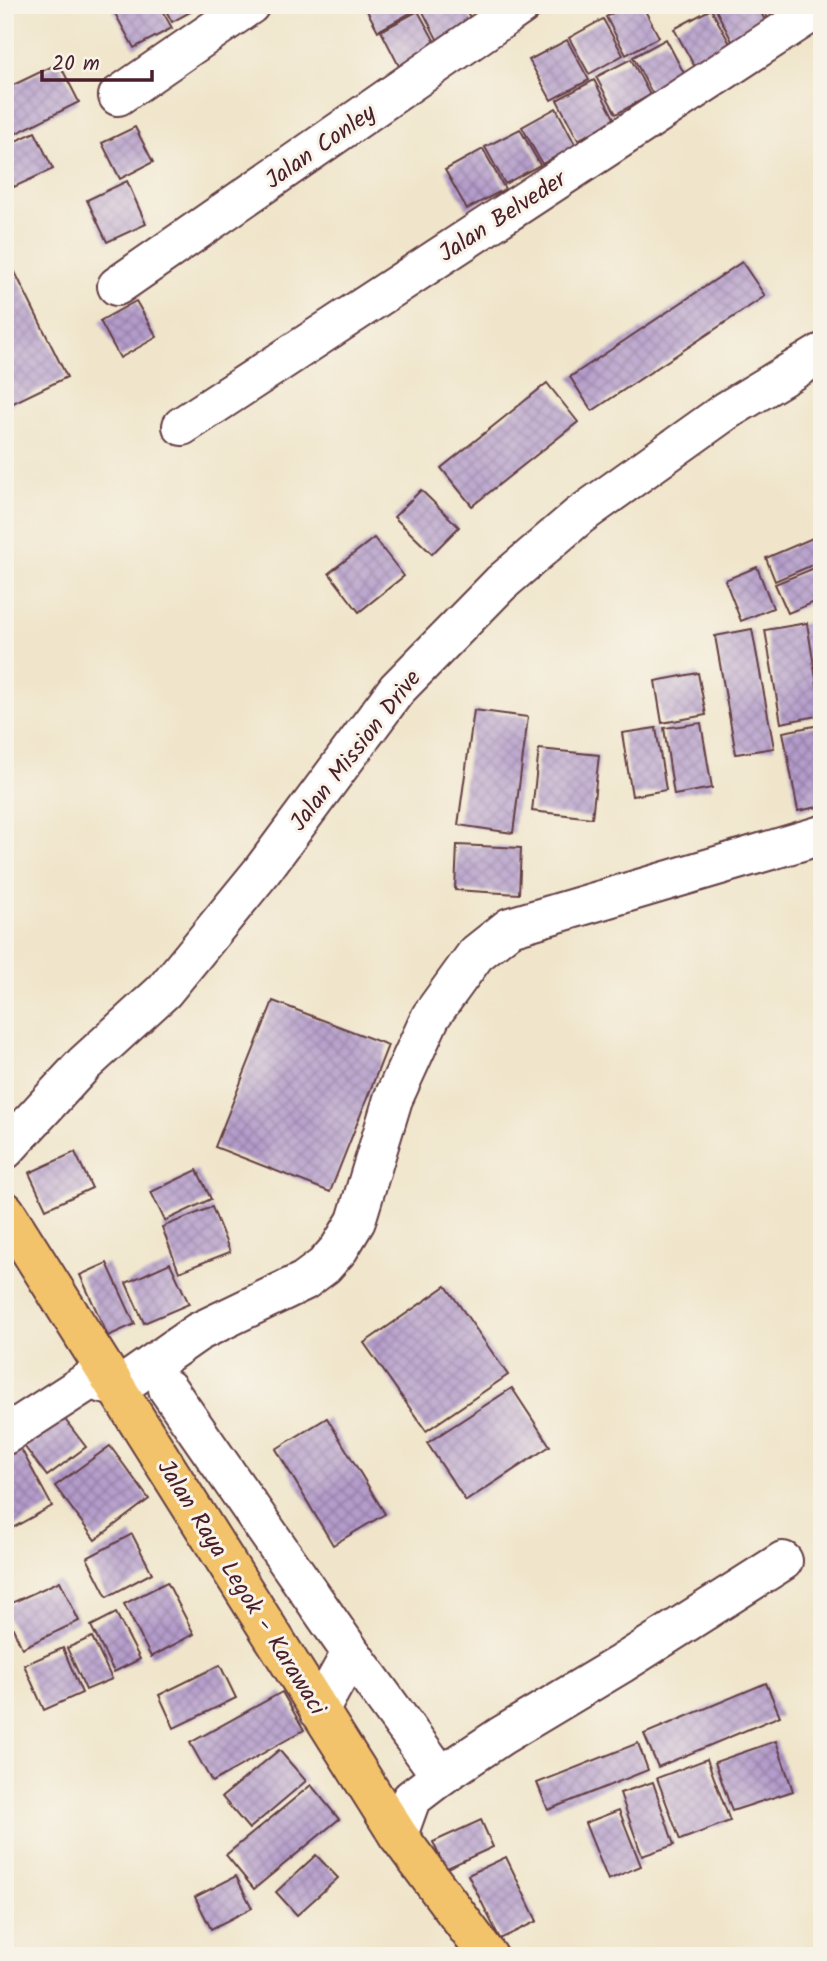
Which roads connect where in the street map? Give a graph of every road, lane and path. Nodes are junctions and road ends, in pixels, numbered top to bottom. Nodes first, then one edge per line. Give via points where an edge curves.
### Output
1 (250, 5) edge
2 (522, 5) edge
3 (822, 6) edge
4 (118, 96) dead end
5 (117, 286) dead end
6 (822, 353) edge
7 (182, 426) dead end
8 (822, 835) edge
9 (5, 1150) edge
10 (5, 1211) edge
11 (118, 1388) junction
12 (168, 1389) dead end
13 (5, 1435) edge
14 (783, 1561) dead end
15 (354, 1657) junction
16 (319, 1711) junction
17 (441, 1776) junction
18 (398, 1835) junction
19 (488, 1956) edge

1 - 4 street
2 - 5 street, Jalan Conley
3 - 7 street, Jalan Belveder
6 - 9 street, Jalan Mission Drive via 726,411 579,516 501,583 397,690 262,871 164,991 84,1064
8 - 11 street via 510,927 476,954 431,1016 393,1099 356,1221 339,1249 304,1282 198,1332
10 - 11 main road, Jalan Raya Legok - Karawaci
11 - 13 street via 90,1380
11 - 16 main road, Jalan Raya Legok - Karawaci
12 - 15 street
14 - 17 street
15 - 16 street via 345,1664
15 - 17 street
16 - 18 main road, Jalan Raya Legok - Karawaci
17 - 18 street via 411,1799
18 - 19 main road, Jalan Raya Legok - Karawaci

